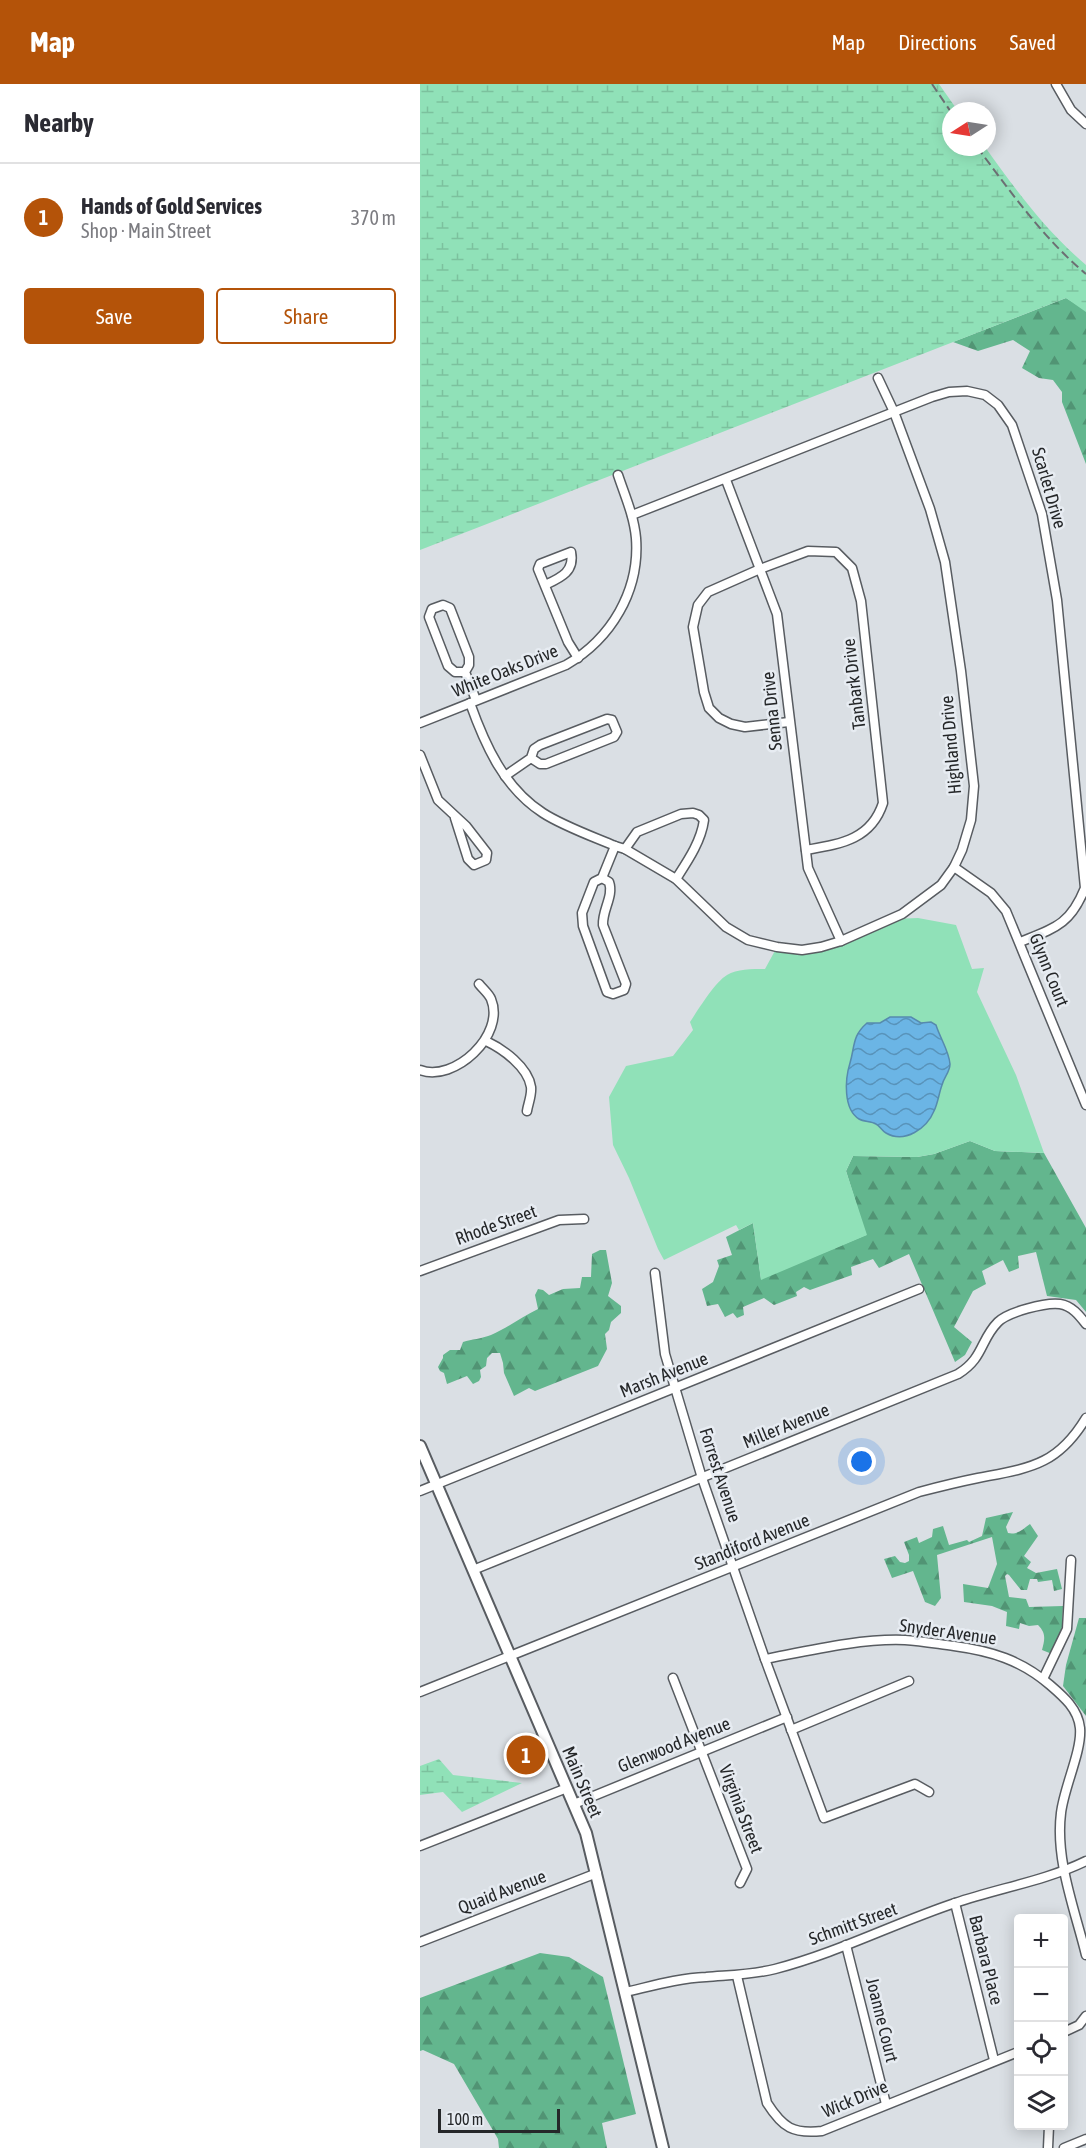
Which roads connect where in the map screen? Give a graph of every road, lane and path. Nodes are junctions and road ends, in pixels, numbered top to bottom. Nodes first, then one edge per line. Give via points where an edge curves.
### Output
1 (1056, 84) edge
2 (1086, 124) edge
3 (878, 378) dead end
4 (894, 412) junction
5 (618, 475) dead end
6 (726, 480) junction
7 (632, 515) junction
8 (760, 569) junction
9 (545, 585) junction
10 (578, 658) junction
11 (465, 672) junction
12 (473, 702) junction
13 (789, 722) junction
14 (420, 723) edge
15 (420, 756) edge
16 (531, 758) junction
17 (505, 776) junction
18 (456, 818) junction
19 (615, 846) junction
20 (625, 849) junction
21 (806, 850) junction
22 (954, 867) junction
23 (602, 878) junction
24 (675, 879) junction
25 (841, 941) junction
26 (1020, 942) junction
27 (479, 984) dead end
28 (486, 1041) junction
29 (420, 1070) edge
30 (1086, 1105) edge
31 (527, 1111) dead end
32 (584, 1219) dead end
33 (420, 1271) edge
34 (655, 1273) dead end
35 (919, 1289) dead end
36 (1086, 1324) edge
37 (675, 1388) junction
38 (1086, 1418) edge
39 (420, 1446) edge
40 (702, 1478) junction
41 (436, 1484) junction
42 (420, 1491) edge
43 (1071, 1560) dead end
44 (732, 1567) junction
45 (473, 1570) junction
46 (510, 1656) junction
47 (765, 1659) junction
48 (673, 1678) dead end
49 (1043, 1679) junction
50 (909, 1681) dead end
51 (420, 1692) edge
52 (787, 1717) junction
53 (791, 1730) junction
54 (700, 1751) junction
55 (567, 1788) junction
56 (928, 1792) dead end
57 (574, 1804) junction
58 (420, 1846) edge
59 (1086, 1861) edge
60 (1065, 1871) junction
61 (597, 1873) junction
62 (740, 1883) dead end
63 (955, 1903) junction
64 (420, 1942) edge
65 (846, 1945) junction
66 (1086, 1955) edge
67 (737, 1976) junction
68 (626, 1992) junction
69 (1086, 2016) edge
70 (1068, 2030) edge
71 (1014, 2053) edge
72 (994, 2060) junction
73 (886, 2104) junction
74 (1049, 2130) edge
75 (1086, 2139) edge
76 (663, 2148) edge
77 (1048, 2148) edge
78 (1064, 2148) edge

1 - 2 street via 1071,110
3 - 4 street, Highland Drive
4 - 6 street, Scarlet Drive
4 - 22 street, Highland Drive via 945,562 961,670 974,786 971,820
4 - 26 street, Scarlet Drive via 949,392 985,395 1012,425 1042,514 1057,600 1085,888 1071,915 1056,927
5 - 7 street, White Oaks Drive
6 - 7 street, Scarlet Drive
6 - 8 street, Senna Drive
7 - 10 street, White Oaks Drive via 636,539 630,588 605,634
8 - 13 street, Senna Drive via 777,614
8 - 13 street, Tanbark Drive via 708,592 698,605 693,627 704,692 709,708 731,724 745,727
8 - 21 street, Tanbark Drive via 808,551 836,552 852,568 861,602 883,803 879,818 870,828 830,846
9 - 9 street via 540,564 571,552 571,566 563,577
9 - 10 street
10 - 12 street, White Oaks Drive
11 - 11 street via 469,657 450,608 443,605 432,609 429,617 448,666 455,672
11 - 12 street, Highland Drive
12 - 14 street, White Oaks Drive
12 - 17 street, Highland Drive via 481,733
13 - 21 street, Senna Drive
15 - 18 street via 438,800
16 - 16 street via 546,764 614,737 612,720 540,745
16 - 17 street
17 - 19 street, Highland Drive via 544,814
18 - 18 street via 487,853 486,860 474,864 468,859
19 - 20 street, Highland Drive
19 - 23 street
20 - 24 street, Highland Drive
20 - 24 street via 637,832 647,827 687,812 699,815 704,820 703,828 689,860
21 - 25 street, Senna Drive via 808,868
22 - 25 street, Highland Drive via 941,885 902,914
22 - 26 street, Glynn Court via 991,893 1006,911
23 - 23 street via 594,882 586,899 583,926 607,992 613,994 624,990 626,984 603,925 602,916 612,889
24 - 25 street, Highland Drive via 726,927 748,940 802,950
26 - 30 street, Glynn Court
27 - 28 street via 491,999 494,1017
28 - 29 street via 468,1060 443,1070
28 - 31 street via 499,1047 526,1074 531,1088
32 - 33 street, Rhode Street via 559,1220
34 - 37 street, Forrest Avenue via 664,1354
35 - 37 street, Marsh Avenue
36 - 40 street, Miller Avenue via 1077,1312 1060,1304 1013,1313 998,1322 976,1360 958,1374
37 - 40 street, Forrest Avenue
37 - 41 street, Marsh Avenue
38 - 44 street, Standiford Avenue via 1065,1446 1040,1463 919,1492
39 - 41 main road, Main Street
40 - 44 street, Forrest Avenue
40 - 45 street, Miller Avenue
41 - 42 street, Marsh Avenue
41 - 45 main road, Main Street
43 - 49 street via 1067,1629
44 - 46 street, Standiford Avenue
44 - 47 street, Forrest Avenue
45 - 46 main road, Main Street
46 - 51 street, Standiford Avenue
46 - 55 main road, Main Street
47 - 49 street, Snyder Avenue via 903,1640 985,1650 1012,1660
47 - 52 street, Forrest Avenue
48 - 54 street, Virginia Street
49 - 60 street, Snyder Avenue via 1075,1711 1080,1729 1060,1815
50 - 53 street
52 - 53 street, Forrest Avenue
52 - 54 street, Glenwood Avenue
53 - 56 street, Forrest Avenue via 824,1818 915,1784
54 - 57 street, Glenwood Avenue
54 - 62 street, Virginia Street via 747,1869
55 - 57 main road, Main Street
55 - 58 street
57 - 61 main road, Main Street
59 - 60 street, Schmitt Street
60 - 63 street, Schmitt Street
60 - 66 street, Snyder Avenue
61 - 64 street, Quaid Avenue
61 - 68 main road, Main Street
63 - 65 street, Schmitt Street
63 - 72 street, Barbara Place
65 - 67 street, Schmitt Street via 776,1969
65 - 73 street, Joanne Court
67 - 68 street, Schmitt Street via 676,1980
67 - 73 street, Wick Drive via 767,2103 787,2127 803,2133 822,2131
68 - 76 main road, Main Street
69 - 70 street
71 - 72 street, Wick Drive
72 - 73 street, Wick Drive
74 - 77 street
75 - 78 street

